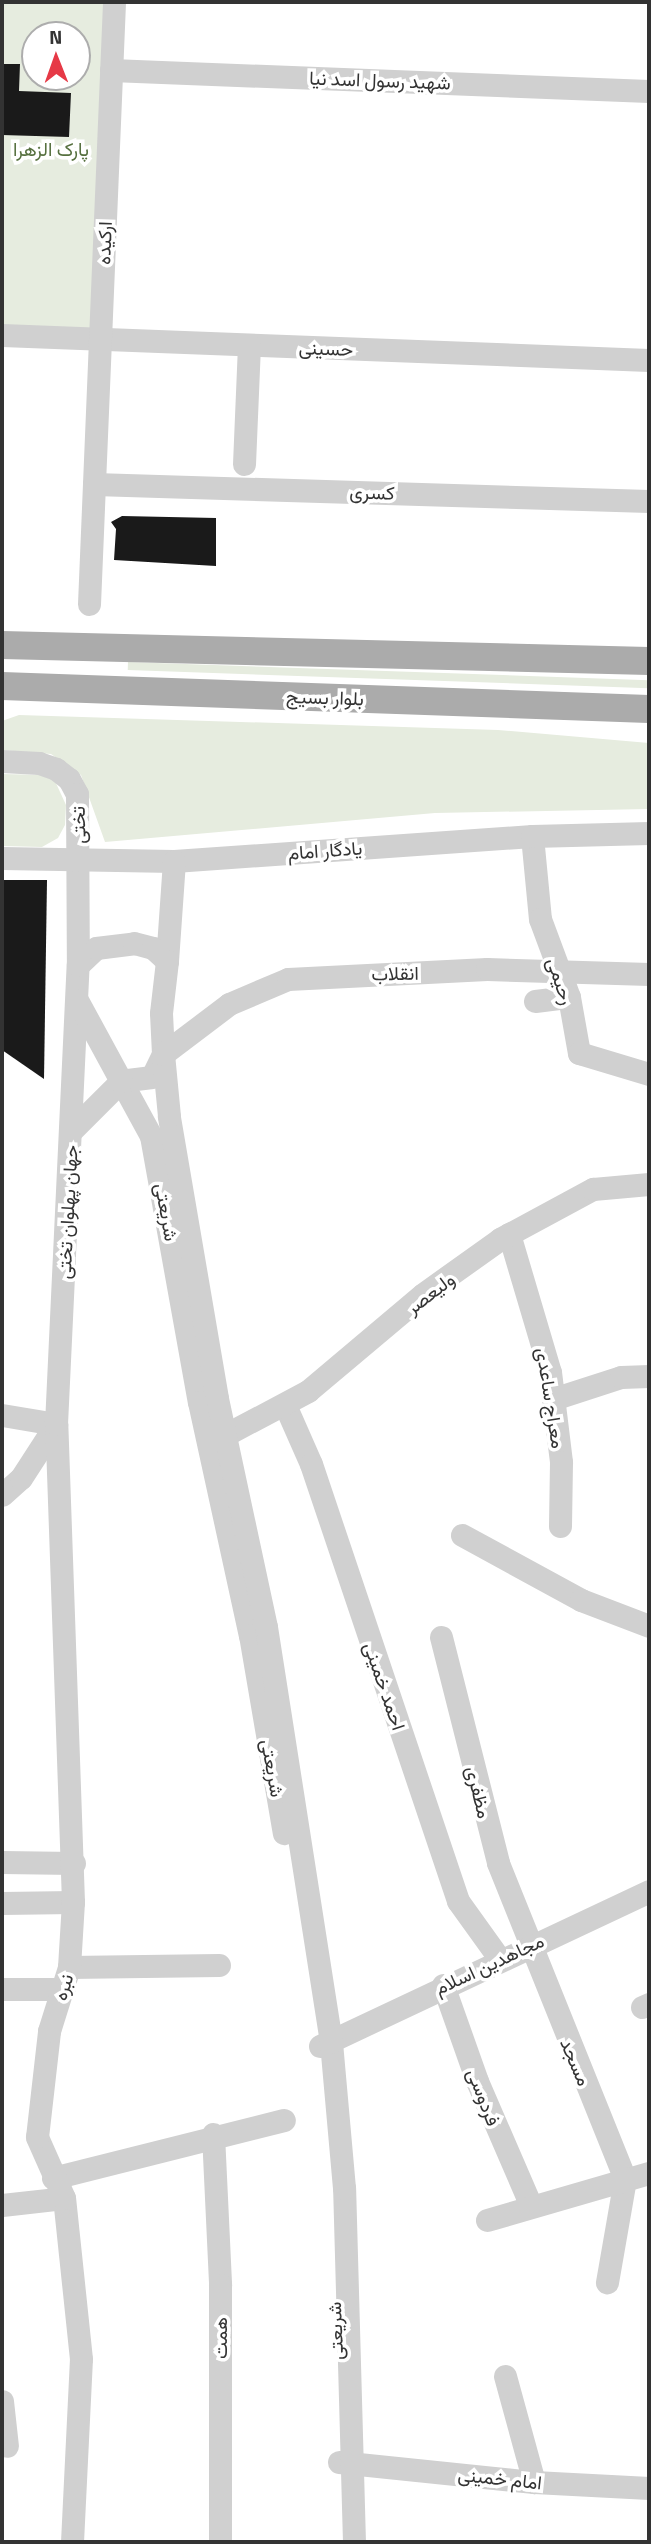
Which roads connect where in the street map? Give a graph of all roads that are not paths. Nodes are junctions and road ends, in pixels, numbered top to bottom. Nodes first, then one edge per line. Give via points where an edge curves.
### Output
1 (114, 2) edge
2 (111, 70) junction
3 (649, 91) edge
4 (2, 335) edge
5 (100, 339) junction
6 (249, 345) junction
7 (649, 360) edge
8 (244, 464) dead end
9 (94, 484) junction
10 (649, 501) edge
11 (89, 604) dead end
12 (2, 642) edge
13 (649, 662) edge
14 (2, 686) edge
15 (62, 689) junction
16 (2, 697) edge
17 (649, 709) edge
18 (2, 761) edge
19 (649, 833) edge
20 (532, 836) junction
21 (2, 858) edge
22 (78, 861) junction
23 (174, 861) junction
24 (167, 961) junction
25 (78, 965) junction
26 (558, 970) junction
27 (649, 974) edge
28 (569, 997) junction
29 (77, 1000) junction
30 (535, 1001) dead end
31 (163, 1054) junction
32 (649, 1074) edge
33 (121, 1081) junction
34 (71, 1131) junction
35 (649, 1184) edge
36 (509, 1234) junction
37 (649, 1376) edge
38 (552, 1399) junction
39 (285, 1405) junction
40 (2, 1415) edge
41 (56, 1424) junction
42 (225, 1435) junction
43 (2, 1495) edge
44 (560, 1526) dead end
45 (462, 1535) dead end
46 (649, 1626) edge
47 (441, 1637) dead end
48 (2, 1863) edge
49 (74, 1863) junction
50 (649, 1891) edge
51 (74, 1902) junction
52 (2, 1903) edge
53 (527, 1945) junction
54 (499, 1958) junction
55 (219, 1965) dead end
56 (66, 1978) junction
57 (443, 1985) junction
58 (2, 1989) edge
59 (325, 2044) junction
60 (284, 2120) dead end
61 (213, 2134) junction
62 (649, 2173) edge
63 (625, 2179) junction
64 (59, 2188) junction
65 (2, 2205) edge
66 (531, 2206) junction
67 (487, 2220) dead end
68 (607, 2282) dead end
69 (505, 2376) dead end
70 (2, 2401) edge
71 (5, 2433) edge
72 (346, 2462) junction
73 (534, 2482) junction
74 (649, 2488) edge
75 (72, 2542) edge
76 (220, 2542) edge
77 (341, 2542) edge
78 (354, 2542) edge

1 - 2 street, ارکیده
2 - 3 street, شهید رسول اسد نیا
2 - 5 street, ارکیده
4 - 5 street, حسینی
5 - 6 street, حسینی
5 - 9 street, ارکیده
6 - 7 street, حسینی
6 - 8 street
9 - 10 street, کسری
9 - 11 street, ارکیده
12 - 13 main road
14 - 15 main road, بلوار بسیج
15 - 16 main road
15 - 17 main road, بلوار بسیج
18 - 22 street, تختی via 39,763 69,779 80,809
19 - 20 street, یادگار امام
20 - 23 street, یادگار امام
20 - 26 street, رحیمی via 540,919
21 - 22 street, یادگار امام
22 - 23 street, یادگار امام
22 - 25 street
23 - 24 street, شریعتی
24 - 25 street via 153,948 134,943 96,948
24 - 31 street, شریعتی via 161,1013
25 - 29 street, جهان پهلوان تختی
26 - 27 street, انقلاب
26 - 28 street, رحیمی
26 - 31 street, انقلاب via 288,979 229,1004
28 - 30 street
28 - 32 street, رحیمی via 579,1054
29 - 33 street, شریعتی
29 - 34 street, جهان پهلوان تختی
31 - 33 street, انقلاب via 152,1077
31 - 42 street, شریعتی via 169,1116
33 - 34 street
33 - 59 street, شریعتی via 147,1126 162,1179 199,1402 250,1635
34 - 41 street, جهان پهلوان تختی
35 - 36 street, ولیعصر via 593,1189
36 - 38 street, معراج ساعدی via 550,1372
36 - 39 street, ولیعصر via 423,1294
37 - 38 street via 621,1377
38 - 44 street, معراج ساعدی via 561,1462
39 - 42 street, ولیعصر
39 - 54 street, احمد خمینی via 311,1464 458,1901
40 - 41 street
41 - 43 street via 21,1478
41 - 49 street, نبره
42 - 59 street, شریعتی via 266,1627
45 - 46 street via 581,1600
47 - 53 street, مظفری via 498,1863
48 - 49 street
49 - 51 street, نبره
50 - 53 street, مجاهدین اسلام
51 - 52 street
51 - 56 street, نبره
53 - 54 street, مجاهدین اسلام
53 - 63 street, مسجد
54 - 57 street, مجاهدین اسلام
55 - 56 street
56 - 58 street
56 - 64 street, نبره via 49,2031 37,2137
57 - 59 street, مجاهدین اسلام
57 - 66 street, فردوسی via 481,2093
59 - 72 street, شریعتی via 344,2188
60 - 61 street
61 - 64 street
61 - 76 street, همت via 220,2285
62 - 63 street
63 - 66 street
63 - 68 street
64 - 65 street
64 - 75 street, نبره via 81,2359
66 - 67 street
69 - 73 street
70 - 71 street
72 - 73 street, امام خمینی
72 - 77 street, شریعتی
72 - 78 street, شریعتی
73 - 74 street, امام خمینی

